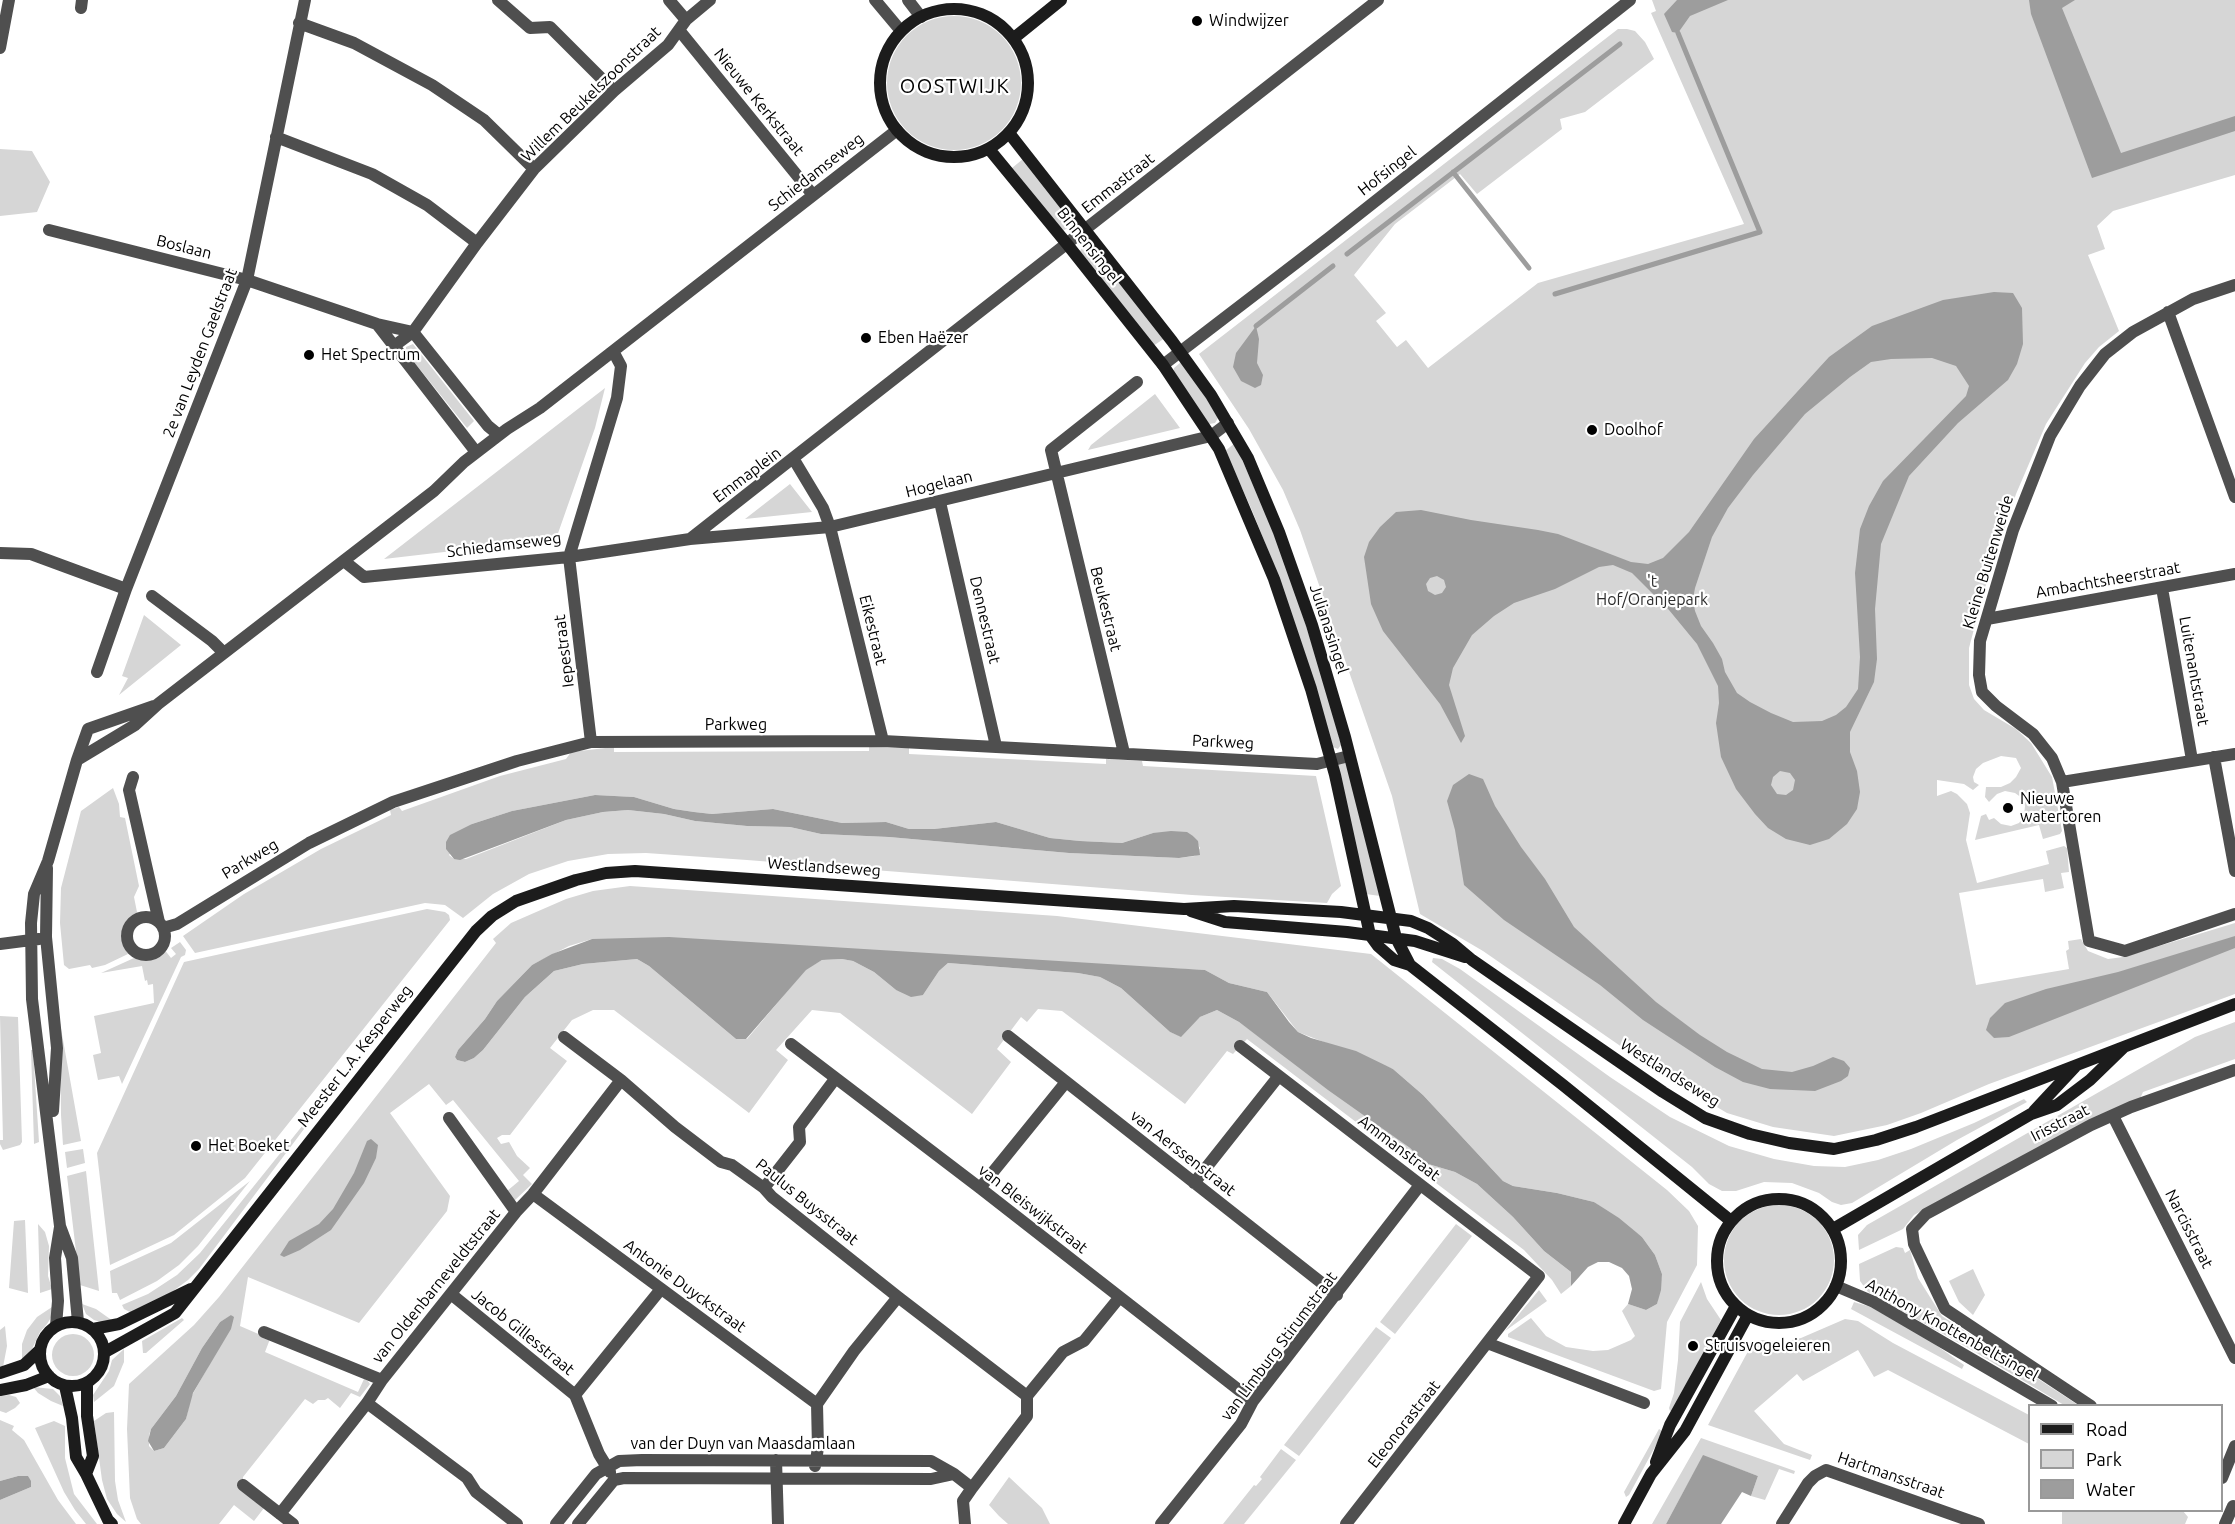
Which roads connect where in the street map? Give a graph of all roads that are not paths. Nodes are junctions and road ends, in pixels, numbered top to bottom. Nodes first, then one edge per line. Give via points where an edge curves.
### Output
1 (9, 0) edge
2 (305, 0) edge
3 (498, 0) edge
4 (669, 0) edge
5 (710, 0) edge
6 (875, 0) edge
7 (908, 0) edge
8 (1061, 0) edge
9 (1378, 0) edge
10 (1630, 0) edge
11 (921, 17) junction
12 (299, 23) junction
13 (683, 25) junction
14 (901, 31) junction
15 (1014, 38) junction
16 (0, 48) edge
17 (614, 91) junction
18 (897, 130) junction
19 (1009, 133) junction
20 (276, 137) junction
21 (989, 148) junction
22 (534, 169) junction
23 (813, 195) junction
24 (49, 230) dead end
25 (1085, 231) junction
26 (477, 243) junction
27 (1067, 244) junction
28 (247, 280) junction
29 (2235, 285) edge
30 (2168, 312) junction
31 (377, 324) junction
32 (413, 332) junction
33 (394, 346) junction
34 (613, 351) junction
35 (1180, 352) junction
36 (1162, 365) junction
37 (1137, 382) dead end
38 (1228, 423) junction
39 (498, 435) junction
40 (1211, 436) junction
41 (476, 452) junction
42 (793, 458) junction
43 (1055, 472) junction
44 (2235, 497) edge
45 (940, 502) junction
46 (830, 527) junction
47 (690, 539) junction
48 (0, 553) edge
49 (569, 557) junction
50 (344, 561) junction
51 (2235, 574) edge
52 (2162, 588) junction
53 (126, 589) junction
54 (152, 596) dead end
55 (1986, 619) junction
56 (224, 653) junction
57 (97, 672) dead end
58 (158, 704) junction
59 (883, 741) junction
60 (591, 742) junction
61 (996, 746) junction
62 (1124, 753) junction
63 (2235, 754) edge
64 (1349, 756) junction
65 (2214, 758) junction
66 (1330, 759) junction
67 (76, 760) junction
68 (2192, 760) junction
69 (133, 777) dead end
70 (2062, 782) junction
71 (48, 861) junction
72 (2235, 871) edge
73 (1184, 909) junction
74 (1366, 914) junction
75 (2235, 914) edge
76 (1391, 918) junction
77 (476, 931) joint
78 (1370, 935) junction
79 (46, 938) junction
80 (1396, 938) junction
81 (31, 940) junction
82 (0, 944) edge
83 (1472, 960) junction
84 (1410, 965) junction
85 (32, 999) junction
86 (2235, 1004) edge
87 (52, 1006) junction
88 (1008, 1036) dead end
89 (564, 1037) dead end
90 (790, 1044) dead end
91 (1240, 1046) dead end
92 (2126, 1046) junction
93 (2077, 1064) junction
94 (2235, 1070) edge
95 (1278, 1077) junction
96 (836, 1079) junction
97 (621, 1080) junction
98 (1066, 1082) junction
99 (2031, 1114) junction
100 (2113, 1116) junction
101 (449, 1118) dead end
102 (51, 1141) junction
103 (1194, 1183) junction
104 (1420, 1185) junction
105 (764, 1188) junction
106 (980, 1188) junction
107 (534, 1194) junction
108 (516, 1212) junction
109 (1731, 1221) junction
110 (60, 1226) junction
111 (1833, 1229) junction
112 (1912, 1229) joint
113 (1539, 1276) joint
114 (1836, 1286) junction
115 (195, 1288) junction
116 (661, 1289) junction
117 (451, 1294) junction
118 (1337, 1295) junction
119 (898, 1297) junction
120 (1119, 1298) junction
121 (1736, 1306) junction
122 (1748, 1315) junction
123 (78, 1322) junction
124 (56, 1326) junction
125 (93, 1329) junction
126 (264, 1332) dead end
127 (1487, 1342) junction
128 (40, 1350) junction
129 (105, 1352) junction
130 (2235, 1358) edge
131 (0, 1373) edge
132 (49, 1376) junction
133 (382, 1380) junction
134 (87, 1383) junction
135 (64, 1386) junction
136 (0, 1390) edge
137 (575, 1395) junction
138 (1027, 1396) junction
139 (1253, 1401) junction
140 (367, 1403) junction
141 (1644, 1403) dead end
142 (817, 1404) junction
143 (2049, 1404) edge
144 (2088, 1404) edge
145 (2235, 1446) edge
146 (776, 1460) junction
147 (815, 1461) junction
148 (608, 1467) junction
149 (86, 1474) junction
150 (954, 1474) junction
151 (1652, 1474) junction
152 (2223, 1476) edge
153 (777, 1478) junction
154 (815, 1478) junction
155 (614, 1480) junction
156 (243, 1485) dead end
157 (972, 1488) junction
158 (2234, 1506) edge
159 (280, 1514) junction
160 (112, 1524) edge
161 (293, 1524) edge
162 (517, 1524) edge
163 (556, 1524) edge
164 (578, 1524) edge
165 (778, 1524) edge
166 (965, 1524) edge
167 (1161, 1524) edge
168 (1346, 1524) edge
169 (1624, 1524) edge
170 (1782, 1524) edge
171 (1979, 1524) edge
172 (2225, 1524) edge

1 - 16 street
2 - 12 street, 2e van Leyden Gaelstraat
3 - 17 street via 530,27 550,27
4 - 13 street, Nieuwe Kerkstraat
5 - 13 street, Willem Beukelszoonstraat
6 - 14 street
7 - 11 street
8 - 15 street
9 - 25 street, Emmastraat
10 - 35 street, Hofsingel
11 - 14 street
11 - 15 street via 942,9 976,12 997,22
12 - 20 street, 2e van Leyden Gaelstraat
12 - 22 street via 354,43 432,85 483,120
13 - 17 street, Willem Beukelszoonstraat via 668,45
13 - 23 street, Nieuwe Kerkstraat
14 - 18 street via 885,57 880,82 884,106
15 - 19 street via 1026,64 1029,84 1024,109
17 - 22 street, Willem Beukelszoonstraat
18 - 21 street via 912,144 938,155 963,156
18 - 23 street, Schiedamseweg
19 - 21 street
19 - 25 street, Binnensingel
20 - 26 street via 372,174 427,205
20 - 28 street, 2e van Leyden Gaelstraat
21 - 27 street, Binnensingel
22 - 26 street, Willem Beukelszoonstraat
23 - 34 street, Schiedamseweg
24 - 28 street, Boslaan
25 - 27 street, Emmastraat
25 - 35 street, Binnensingel
26 - 32 street, Willem Beukelszoonstraat
27 - 36 street, Binnensingel
27 - 42 street, Emmastraat
28 - 31 street, Boslaan
28 - 53 street, 2e van Leyden Gaelstraat
29 - 30 street, Kleine Buitenweide via 2193,298
30 - 44 street
30 - 55 street, Kleine Buitenweide via 2105,354 2050,436 2013,530
31 - 32 street, Boslaan
31 - 33 street
32 - 33 street, Willem Beukelszoonstraat
32 - 39 street
33 - 41 street
34 - 39 street, Schiedamseweg
34 - 49 street, Schiedamseweg via 621,366 617,398
35 - 36 street, Hofsingel
35 - 38 street, Julianasingel
36 - 40 street
37 - 43 street via 1051,450
38 - 40 street, Hogelaan
38 - 64 street, Julianasingel via 1248,458 1279,532 1312,625
39 - 41 street, Schiedamseweg
40 - 43 street, Hogelaan
40 - 66 street via 1274,579
41 - 50 street, Schiedamseweg via 434,491
42 - 46 street, Emmaplein
42 - 47 street, Emmaplein
43 - 45 street, Hogelaan
43 - 62 street, Beukestraat
45 - 46 street, Hogelaan
45 - 61 street, Dennestraat
46 - 47 street, Emmaplein
46 - 59 street, Eikestraat
47 - 49 street, Emmaplein
48 - 53 street via 31,554
49 - 50 street, Schiedamseweg via 364,577
49 - 60 street, Iepestraat
50 - 56 street, Schiedamseweg
51 - 52 street, Ambachtsheerstraat
52 - 55 street, Ambachtsheerstraat
52 - 68 street, Luitenantstraat
53 - 57 street, 2e van Leyden Gaelstraat
54 - 56 street
55 - 70 street, Kleine Buitenweide via 1980,641 1982,692 2033,734 2052,758
56 - 58 street, Schiedamseweg
58 - 67 street, Schiedamseweg via 135,725
58 - 67 street, Schiedamseweg via 88,729
59 - 60 street, Parkweg
59 - 61 street, Parkweg
60 - 69 street, Parkweg via 517,761 393,802 309,843 177,924 161,925 129,790
61 - 62 street, Parkweg
62 - 66 street, Parkweg via 1317,764
63 - 65 street
64 - 66 street, Parkweg
64 - 76 street, Julianasingel
65 - 68 street
65 - 72 street
66 - 74 street
67 - 71 street, Schiedamseweg
68 - 70 street
70 - 75 street, Kleine Buitenweide via 2089,941 2126,951
71 - 79 street, Schiedamseweg
71 - 81 street, Schiedamseweg via 34,894
73 - 74 street, Westlandseweg via 1234,906
73 - 77 street, Westlandseweg via 635,871 606,873 543,890 516,901
73 - 78 street, Westlandseweg via 1225,922
74 - 76 street, Westlandseweg
74 - 78 street
76 - 80 street, Julianasingel
76 - 83 street, Westlandseweg via 1428,928
77 - 115 street, Meester L.A. Kesperweg
78 - 80 street, Westlandseweg
78 - 84 street via 1394,960
79 - 81 street
79 - 87 street, Schiedamseweg
80 - 83 street, Westlandseweg
80 - 84 street
81 - 82 street
81 - 85 street, Schiedamseweg
83 - 93 street, Westlandseweg via 1705,1118 1789,1143 1834,1149 1876,1140
84 - 109 street
85 - 87 street
85 - 102 street, Schiedamseweg
86 - 92 street, Westlandseweg
87 - 102 street, Schiedamseweg via 57,1048
88 - 98 street, van Aerssenstraat
89 - 97 street, Paulus Buysstraat
90 - 96 street, van Bleiswijkstraat
91 - 95 street, Ammanstraat
92 - 93 street, Westlandseweg
92 - 99 street, Westlandseweg via 2057,1105
93 - 99 street, Westlandseweg
94 - 100 street, Irisstraat
95 - 103 street
95 - 104 street, Ammanstraat
96 - 105 street via 799,1127 800,1142
96 - 106 street, van Bleiswijkstraat
97 - 105 street, Paulus Buysstraat via 721,1162 732,1165
97 - 107 street, van Oldenbarneveldtstraat
98 - 103 street, van Aerssenstraat
98 - 106 street
99 - 111 street, Westlandseweg
100 - 112 street, Irisstraat via 1926,1214
100 - 130 street, Narcisstraat
101 - 108 street, van Oldenbarneveldtstraat
102 - 110 street
103 - 118 street, van Aerssenstraat
104 - 113 street, Ammanstraat
104 - 118 street, van Limburg Stirumstraat
105 - 119 street, Paulus Buysstraat
106 - 120 street, van Bleiswijkstraat
107 - 108 street, van Oldenbarneveldtstraat
107 - 116 street, Antonie Duyckstraat
108 - 117 street, van Oldenbarneveldtstraat
109 - 111 street via 1752,1205 1778,1199 1804,1204
109 - 121 street via 1717,1256 1724,1290
110 - 123 street via 72,1258
110 - 124 street via 55,1258
111 - 114 street via 1841,1262
112 - 144 street, Anthony Knottenbeltsingel via 1914,1244 1945,1309
113 - 127 street, Eleonorastraat
114 - 122 street via 1817,1310 1792,1322 1764,1321
114 - 143 street, Anthony Knottenbeltsingel via 1874,1302
115 - 125 street, Meester L.A. Kesperweg via 119,1324
115 - 129 street, Meester L.A. Kesperweg via 175,1313
116 - 137 street, Jacob Gillesstraat
116 - 142 street, Antonie Duyckstraat
117 - 133 street, van Oldenbarneveldtstraat
117 - 137 street, Jacob Gillesstraat
118 - 139 street, van Limburg Stirumstraat
119 - 138 street, Paulus Buysstraat
119 - 142 street
120 - 138 street via 1084,1341 1063,1352
120 - 139 street, van Bleiswijkstraat
121 - 122 street
121 - 151 street via 1670,1425
122 - 151 street via 1685,1431
123 - 124 street
123 - 125 street
124 - 128 street
125 - 129 street
126 - 133 street, van Oldenbarneveldtstraat
127 - 141 street
127 - 168 street, Eleonorastraat
128 - 131 street via 24,1365
128 - 132 street
129 - 134 street via 101,1370
132 - 135 street
132 - 136 street
133 - 140 street, van Oldenbarneveldtstraat
134 - 135 street
134 - 149 street via 93,1456
135 - 149 street via 76,1456
137 - 148 street, Jacob Gillesstraat
138 - 157 street via 1027,1416
139 - 167 street, van Limburg Stirumstraat via 1241,1424
140 - 159 street, van Oldenbarneveldtstraat
140 - 162 street via 467,1478 476,1492
142 - 147 street
145 - 152 street
146 - 147 street, van der Duyn van Maasdamlaan
146 - 148 street, van der Duyn van Maasdamlaan via 642,1460 619,1461
146 - 153 street
147 - 150 street, van der Duyn van Maasdamlaan via 931,1461
147 - 154 street
148 - 155 street, Jacob Gillesstraat
148 - 163 street, van der Duyn van Maasdamlaan via 596,1474
149 - 160 street
150 - 154 street, van der Duyn van Maasdamlaan via 931,1479
150 - 157 street, van der Duyn van Maasdamlaan
151 - 169 street
153 - 154 street, van der Duyn van Maasdamlaan
153 - 155 street, van der Duyn van Maasdamlaan
153 - 165 street
155 - 164 street
156 - 159 street
157 - 166 street via 963,1501
158 - 172 street
159 - 161 street
170 - 171 street, Hartmansstraat via 1808,1483 1826,1470

